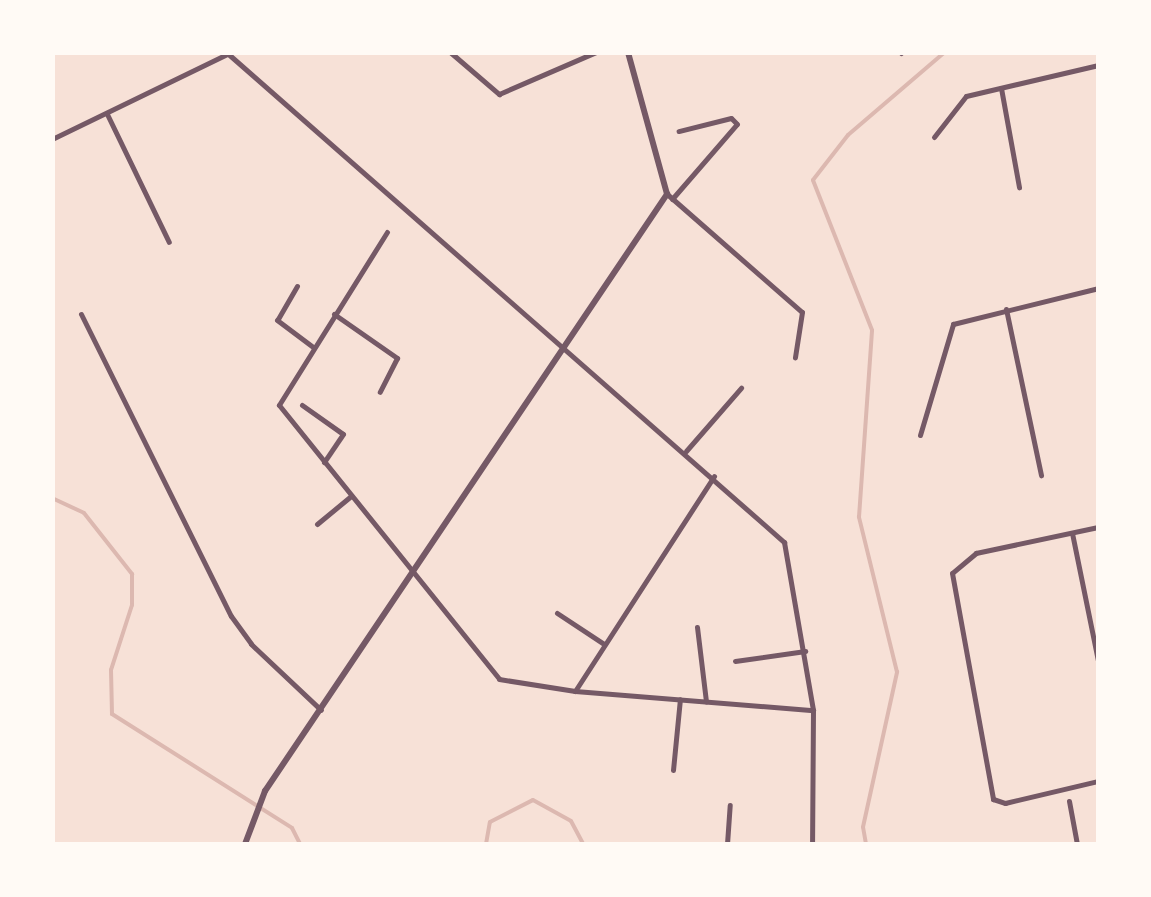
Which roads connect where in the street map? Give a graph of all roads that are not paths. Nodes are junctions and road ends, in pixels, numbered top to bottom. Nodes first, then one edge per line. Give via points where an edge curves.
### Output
1 (450, 52) edge
2 (596, 52) edge
3 (628, 52) edge
4 (227, 53) edge
5 (1098, 65) edge
6 (1001, 88) junction
7 (107, 114) junction
8 (678, 130) dead end
9 (934, 136) dead end
10 (52, 139) edge
11 (1019, 187) dead end
12 (670, 196) junction
13 (386, 232) dead end
14 (168, 242) dead end
15 (297, 286) dead end
16 (1098, 288) edge
17 (1006, 309) junction
18 (81, 314) dead end
19 (334, 314) junction
20 (313, 346) junction
21 (565, 348) junction
22 (794, 357) dead end
23 (741, 388) dead end
24 (380, 392) dead end
25 (302, 405) dead end
26 (920, 435) dead end
27 (686, 451) junction
28 (324, 462) junction
29 (1041, 475) dead end
30 (714, 476) junction
31 (351, 496) junction
32 (316, 524) dead end
33 (1098, 527) edge
34 (1072, 533) junction
35 (416, 576) junction
36 (557, 613) dead end
37 (697, 627) dead end
38 (1097, 637) edge
39 (605, 645) junction
40 (805, 652) junction
41 (735, 660) dead end
42 (1098, 661) edge
43 (575, 691) junction
44 (680, 699) junction
45 (706, 702) junction
46 (322, 710) junction
47 (813, 710) junction
48 (673, 770) dead end
49 (1098, 781) edge
50 (1069, 800) dead end
51 (730, 805) dead end
52 (244, 844) edge
53 (727, 844) edge
54 (812, 844) edge
55 (1077, 844) edge

1 - 2 street via 499,94
3 - 12 street
4 - 7 street
4 - 21 street
5 - 6 street
6 - 9 street via 964,98
6 - 11 street
7 - 10 street
7 - 14 street
8 - 12 street via 731,118 738,124
12 - 21 street
12 - 22 street via 802,312
13 - 19 street
15 - 20 street via 277,320
16 - 17 street
17 - 26 street via 952,324
17 - 29 street
18 - 46 street via 231,616 250,644
19 - 20 street
19 - 24 street via 397,358
20 - 28 street via 279,405
21 - 27 street
21 - 35 street
23 - 27 street
25 - 28 street via 343,434
27 - 30 street
28 - 31 street
30 - 39 street
30 - 40 street via 784,542
31 - 32 street
31 - 35 street
33 - 34 street
34 - 38 street
34 - 49 street via 976,553 952,573 994,799 1005,803
35 - 43 street via 502,681
35 - 46 street
36 - 39 street
37 - 45 street
38 - 42 street
39 - 43 street
40 - 41 street
40 - 47 street
43 - 44 street
44 - 45 street
44 - 48 street
45 - 47 street
46 - 52 street via 251,815
47 - 54 street
50 - 55 street
51 - 53 street

